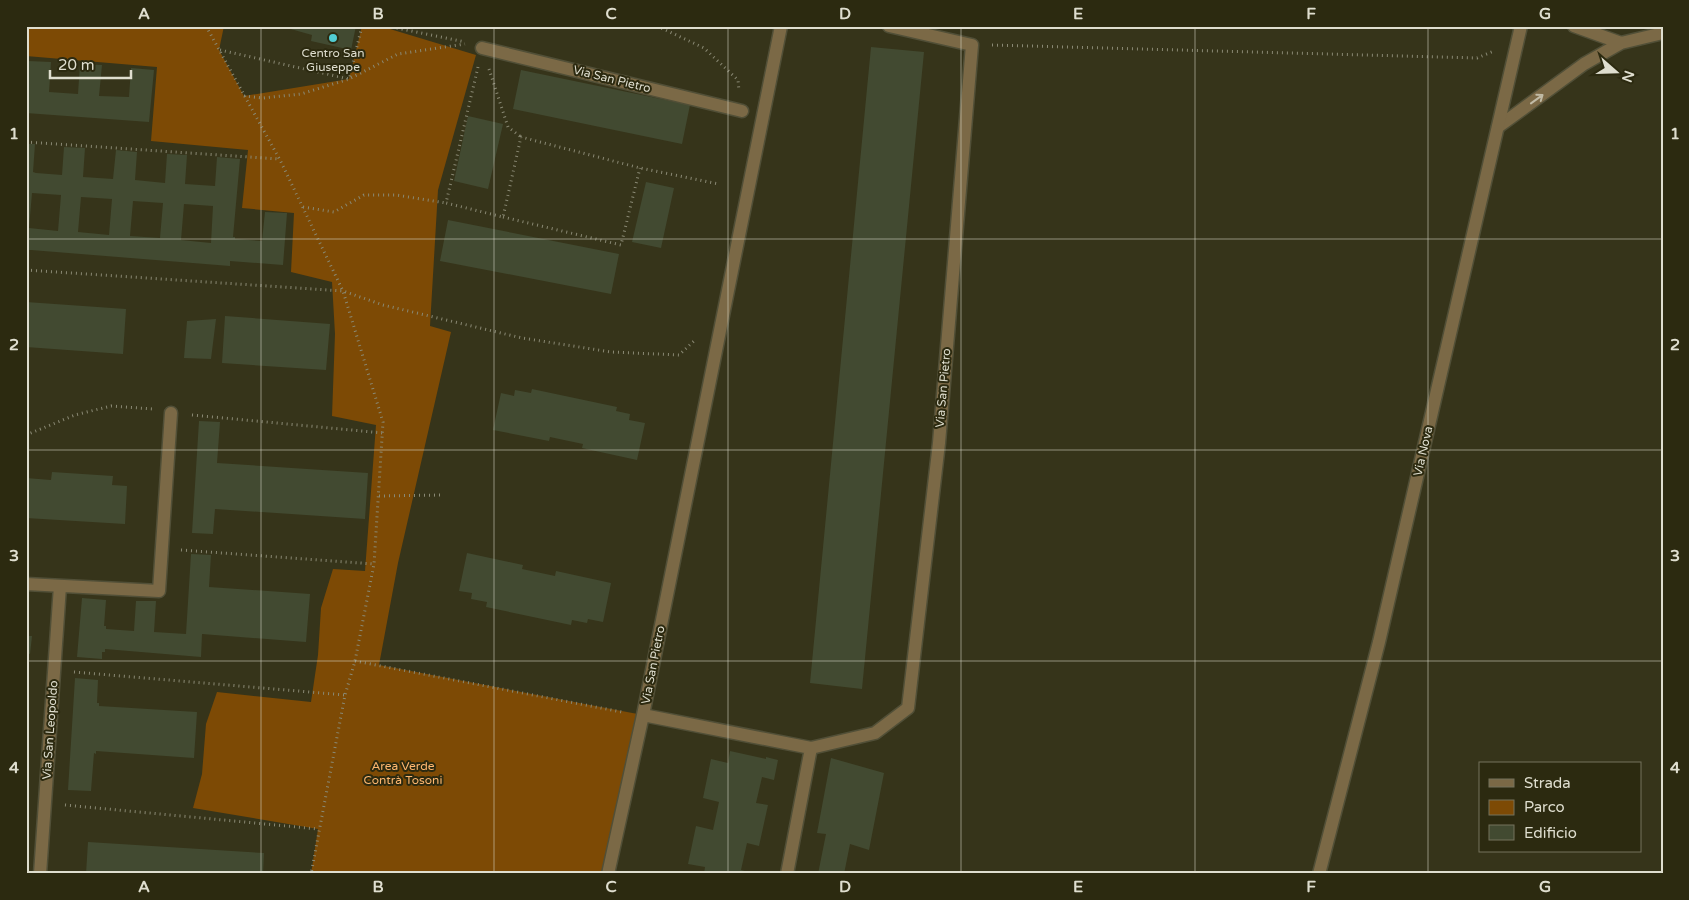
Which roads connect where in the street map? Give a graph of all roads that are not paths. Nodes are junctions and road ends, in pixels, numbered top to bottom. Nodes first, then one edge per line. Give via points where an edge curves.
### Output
1 (781, 26) edge
2 (889, 26) edge
3 (1521, 26) edge
4 (1574, 26) edge
5 (1663, 33) edge
6 (1621, 43) junction
7 (482, 48) road end
8 (742, 111) road end
9 (1498, 128) junction
10 (172, 413) road end
11 (26, 584) edge
12 (60, 586) junction
13 (637, 714) junction
14 (811, 748) junction
15 (40, 874) edge
16 (608, 874) edge
17 (787, 874) edge
18 (1319, 874) edge

1 - 13 street, Via San Pietro
2 - 14 street, Via San Pietro via 972,45 939,443 908,708 875,733
3 - 9 street, Via Nova
4 - 6 street
5 - 6 street
9 -> 6 street via 1584,64
7 - 8 street, Via San Pietro
9 - 18 street, Via Nova via 1379,642
10 - 12 street via 159,590
11 - 12 street
12 - 15 street, Via San Leopoldo
13 - 14 street, Via San Pietro
13 - 16 street, Via San Pietro
14 - 17 street

